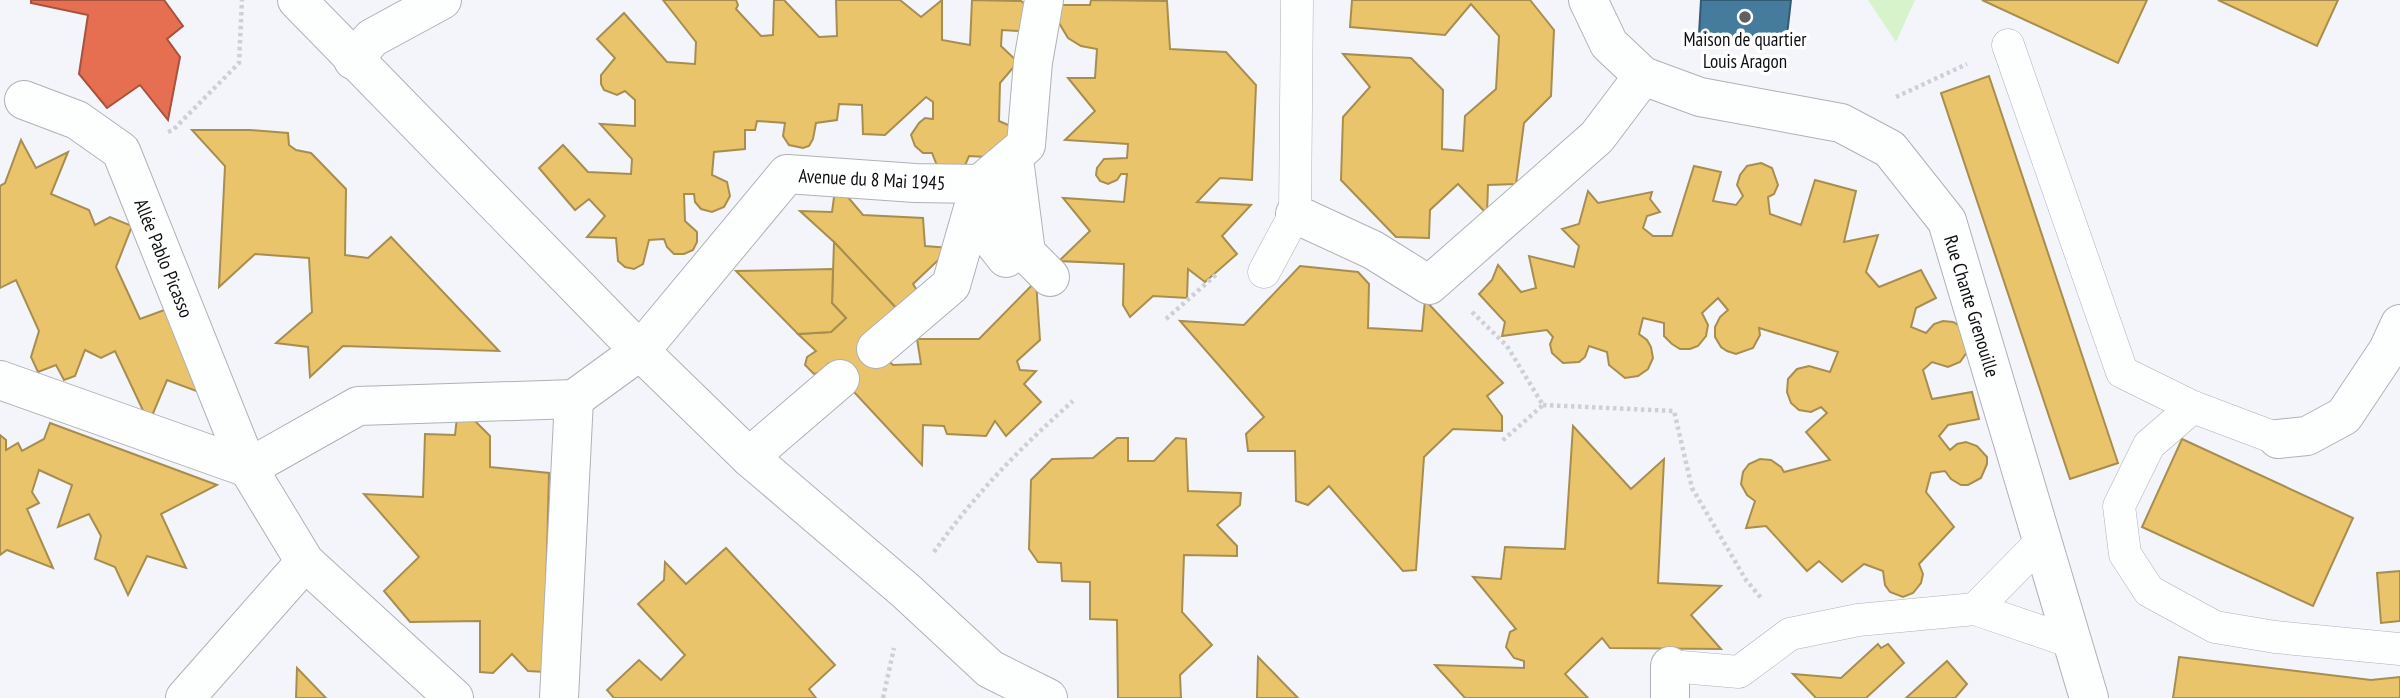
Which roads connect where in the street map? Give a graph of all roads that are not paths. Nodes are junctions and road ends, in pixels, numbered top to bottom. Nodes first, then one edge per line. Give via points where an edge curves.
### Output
1 (297, 0) edge
2 (442, 0) edge
3 (1044, 0) edge
4 (1297, 0) edge
5 (1587, 0) edge
6 (2008, 45) road end
7 (353, 60) junction
8 (1643, 76) junction
9 (24, 100) dead end
10 (980, 184) junction
11 (1295, 214) junction
12 (1264, 272) dead end
13 (1050, 278) dead end
14 (2400, 324) edge
15 (876, 349) dead end
16 (640, 351) junction
17 (840, 379) dead end
18 (0, 380) edge
19 (574, 399) junction
20 (2193, 407) junction
21 (2277, 439) joint
22 (749, 457) junction
23 (248, 468) junction
24 (2042, 541) junction
25 (305, 562) junction
26 (1975, 609) junction
27 (2072, 642) junction
28 (2400, 649) edge
29 (1670, 682) edge
30 (997, 684) edge
31 (185, 698) edge
32 (454, 698) edge
33 (559, 698) edge
34 (1048, 698) edge
35 (2089, 698) edge

1 - 7 street
2 - 7 street via 372,38
3 - 10 street via 1026,145
4 - 11 lane
5 - 8 street, Rue Chante Grenouille via 1609,44
6 - 20 lane via 2122,372
7 - 16 street
8 - 11 street via 1597,137 1429,285 1373,250
8 - 24 street, Rue Chante Grenouille via 1700,97 1841,123 1890,149 1947,221
9 - 23 street, Allée Pablo Picasso via 77,120 121,151
10 - 13 street via 990,215 984,230 1006,258 1003,191 1015,167 1026,253
10 - 15 street via 951,285
10 - 16 street, Avenue du 8 Mai 1945 via 788,174
11 - 12 lane
14 - 21 street via 2344,416 2307,436
16 - 19 street
16 - 22 street
17 - 22 street
18 - 23 street
19 - 23 street via 358,406
19 - 33 street
20 - 21 lane
20 - 28 lane via 2149,445 2119,506 2125,554 2149,590 2215,626 2275,637
22 - 30 street via 906,591
23 - 25 street, Allée Pablo Picasso
24 - 26 lane
24 - 27 street, Rue Chante Grenouille
25 - 31 street
25 - 32 street, Allée Pablo Picasso
26 - 27 lane
26 - 29 lane via 1858,620 1790,634 1739,673
27 - 35 street, Rue Chante Grenouille
30 - 34 street

